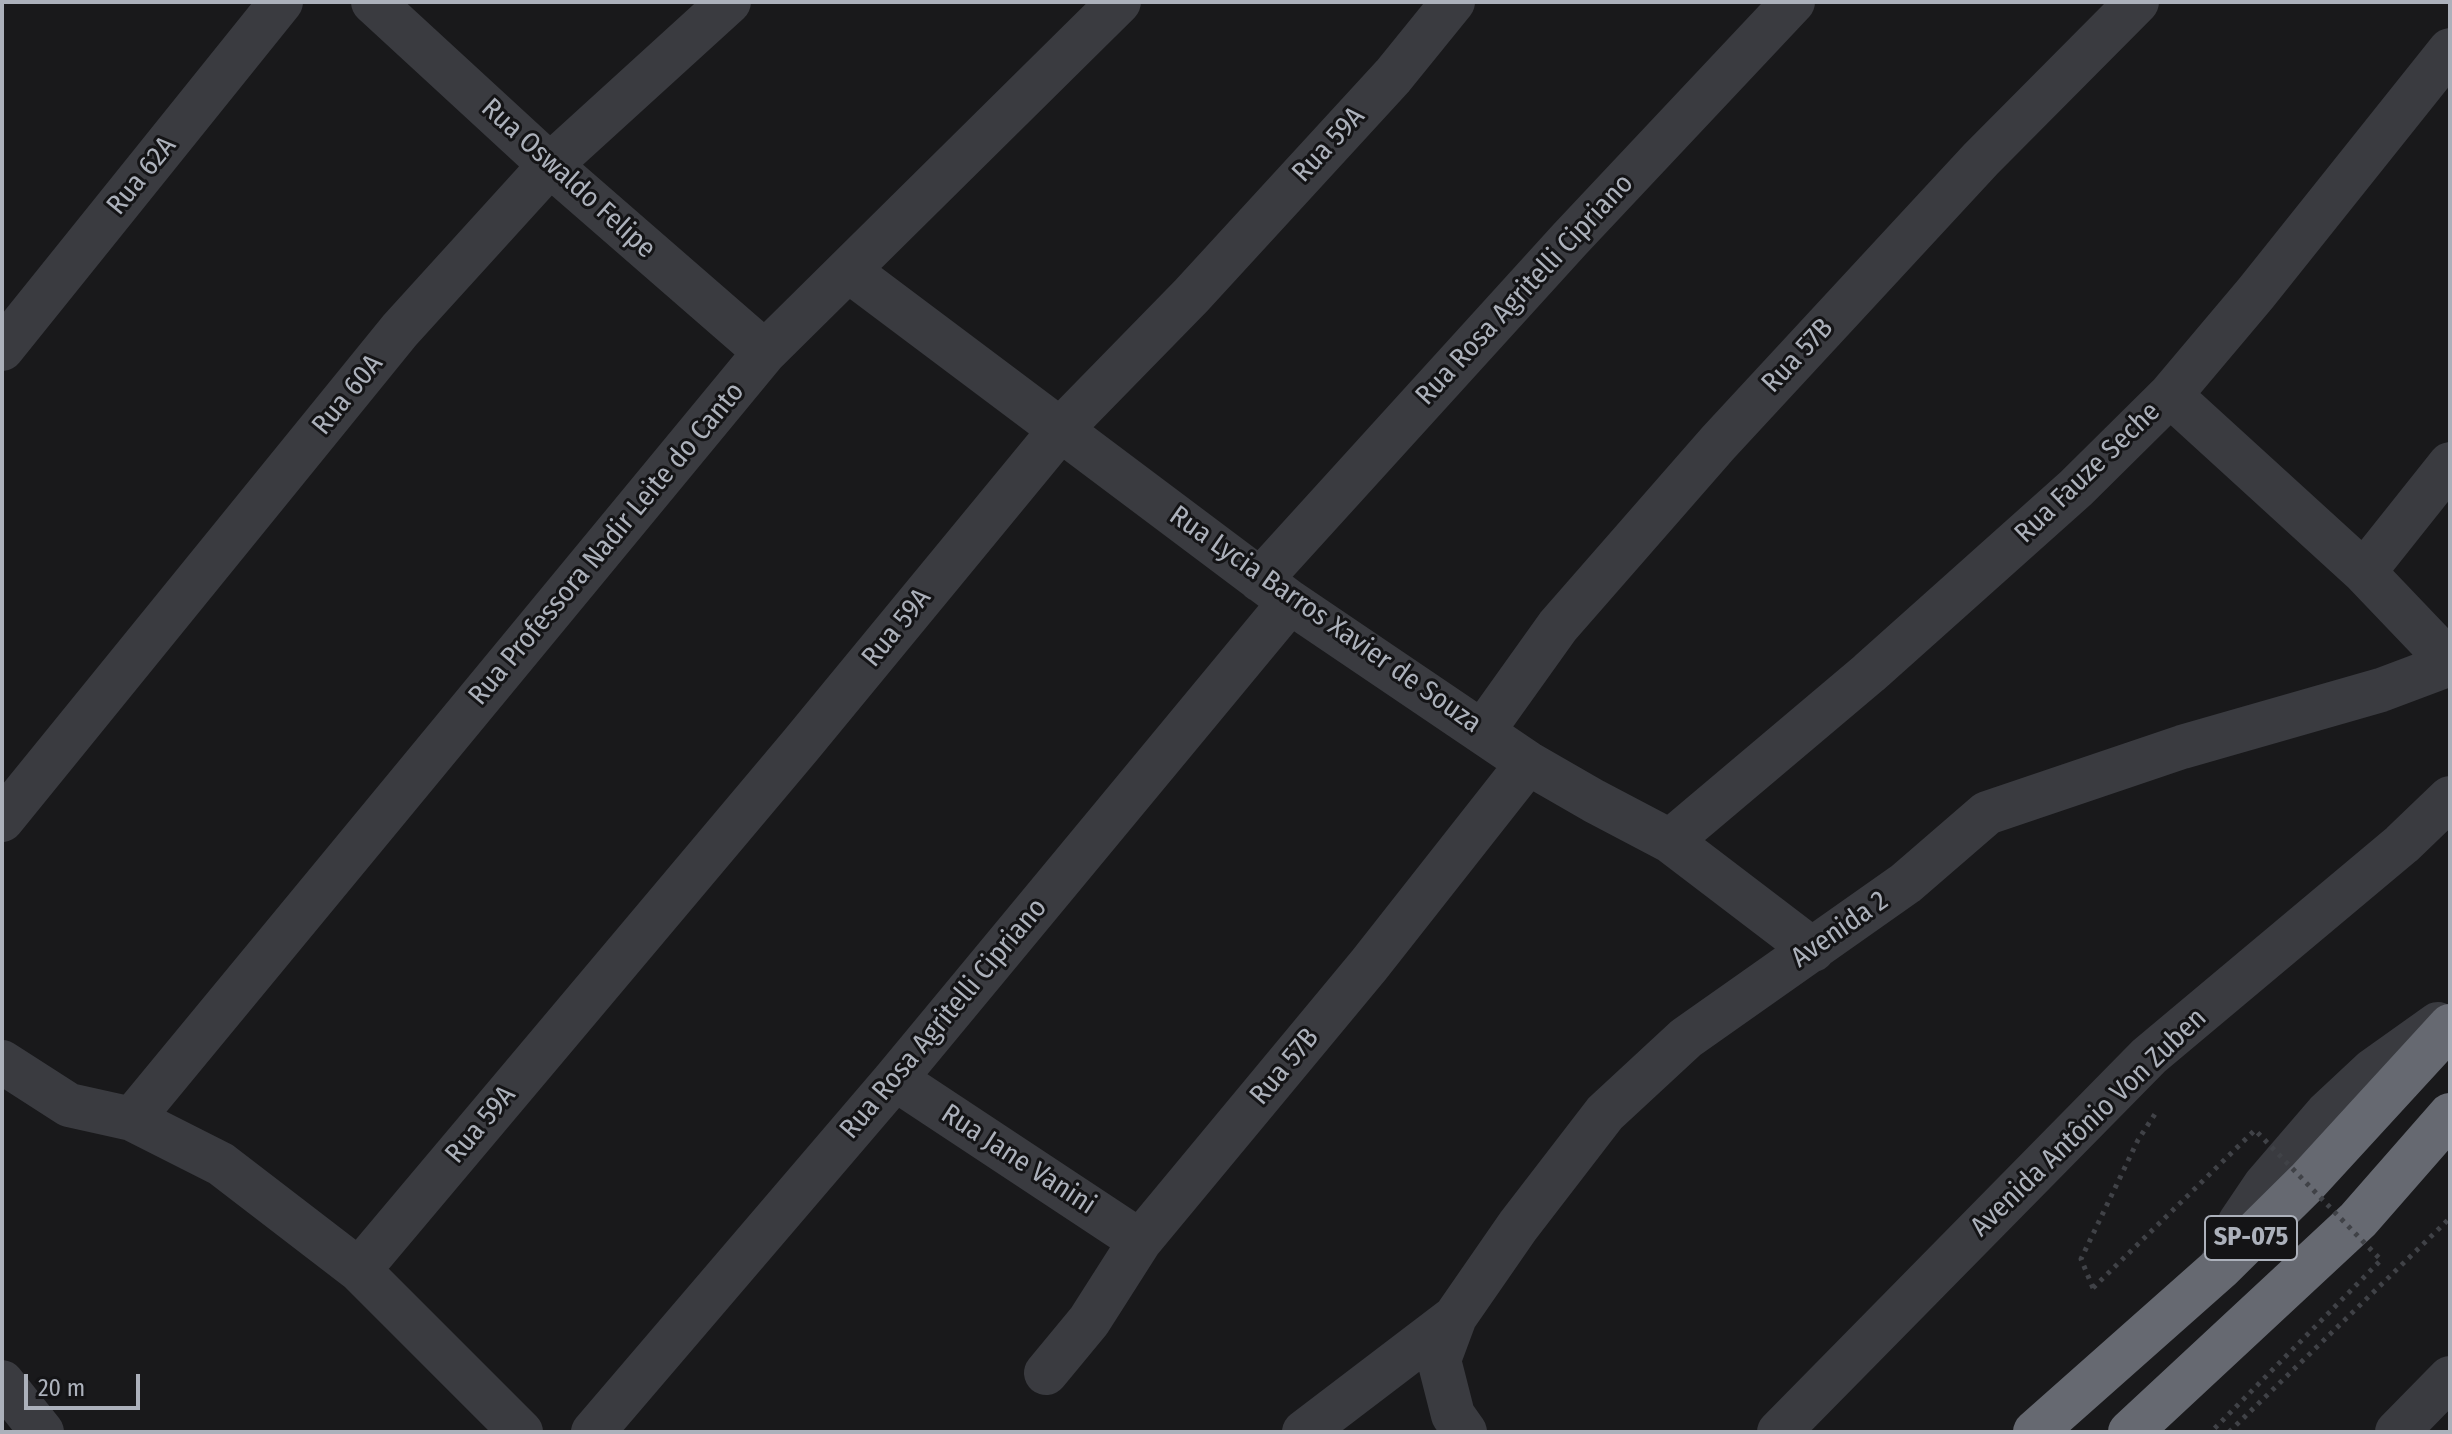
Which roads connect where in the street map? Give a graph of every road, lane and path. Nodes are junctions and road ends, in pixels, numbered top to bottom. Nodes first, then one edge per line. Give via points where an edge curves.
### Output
1 (281, 2) edge
2 (373, 2) edge
3 (1119, 2) edge
4 (1453, 2) edge
5 (1793, 2) edge
6 (2137, 2) edge
7 (717, 7) edge
8 (2450, 50) edge
9 (550, 165) junction
10 (849, 271) junction
11 (2, 349) edge
12 (765, 352) junction
13 (2170, 395) junction
14 (1061, 429) junction
15 (2450, 464) edge
16 (2364, 572) junction
17 (1275, 591) junction
18 (2450, 663) edge
19 (1483, 731) junction
20 (1528, 763) junction
21 (2450, 798) edge
22 (2, 820) edge
23 (1670, 841) junction
24 (1813, 950) junction
25 (2450, 1016) edge
26 (2450, 1026) edge
27 (2, 1062) edge
28 (895, 1079) junction
29 (2155, 1114) dead end
30 (2450, 1115) edge
31 (132, 1119) junction
32 (2450, 1218) edge
33 (1140, 1241) junction
34 (2220, 1268) junction
35 (359, 1270) junction
36 (1455, 1317) junction
37 (1046, 1373) dead end
38 (2450, 1378) edge
39 (2, 1382) edge
40 (42, 1432) edge
41 (521, 1432) edge
42 (593, 1432) edge
43 (1304, 1432) edge
44 (1465, 1432) edge
45 (1779, 1432) edge
46 (2035, 1432) edge
47 (2130, 1432) edge
48 (2214, 1432) edge
49 (2229, 1432) edge
50 (2397, 1432) edge

1 - 11 street, Rua 62A
2 - 9 street, Rua Oswaldo Felipe
3 - 10 street, Rua Professora Nadir Leite do Canto
4 - 14 street, Rua 59A via 1393,76
5 - 17 street, Rua Rosa Agritelli Cipriano via 1570,239
6 - 19 street, Rua 57B via 1981,159 1718,443 1558,626
7 - 9 street, Rua 60A
8 - 13 street, Rua Fauze Seche
9 - 12 street, Rua Oswaldo Felipe
9 - 22 street, Rua 60A via 400,330
10 - 12 street, Rua Professora Nadir Leite do Canto
10 - 14 street, Rua Lycia Barros Xavier de Souza
12 - 31 street, Rua Professora Nadir Leite do Canto
13 - 16 street
13 - 23 street, Rua Fauze Seche via 2076,488 1869,673
14 - 17 street, Rua Lycia Barros Xavier de Souza
14 - 35 street, Rua 59A
15 - 16 street
16 - 18 street
17 - 19 street, Rua Lycia Barros Xavier de Souza
17 - 28 street, Rua Rosa Agritelli Cipriano
18 - 24 street, Avenida 2 via 2381,690 2182,747 1987,813 1906,883
19 - 20 street, Rua Lycia Barros Xavier de Souza
20 - 23 street, Rua Lycia Barros Xavier de Souza
20 - 33 street, Rua 57B
21 - 45 street, Avenida Antônio Von Zuben via 2149,1056
23 - 24 street, Rua Lycia Barros Xavier de Souza
24 - 36 street, Avenida 2 via 1686,1038 1605,1113
25 - 34 street via 2372,1071 2327,1113 2265,1185 2240,1222
26 - 34 highway, SP-075
27 - 31 street via 69,1105
28 - 33 street, Rua Jane Vanini
28 - 42 street, Rua Rosa Agritelli Cipriano
29 - 48 path, bridge via 2081,1259 2093,1288 2255,1130 2381,1260
30 - 47 highway, SP-075 via 2358,1220
31 - 35 street via 221,1164
32 - 49 path
33 - 37 street, Rua 57B via 1089,1321
34 - 46 highway, SP-075
35 - 41 street
36 - 43 street
36 - 44 street, Avenida 2 via 1439,1360 1453,1415
38 - 50 street
39 - 40 street

